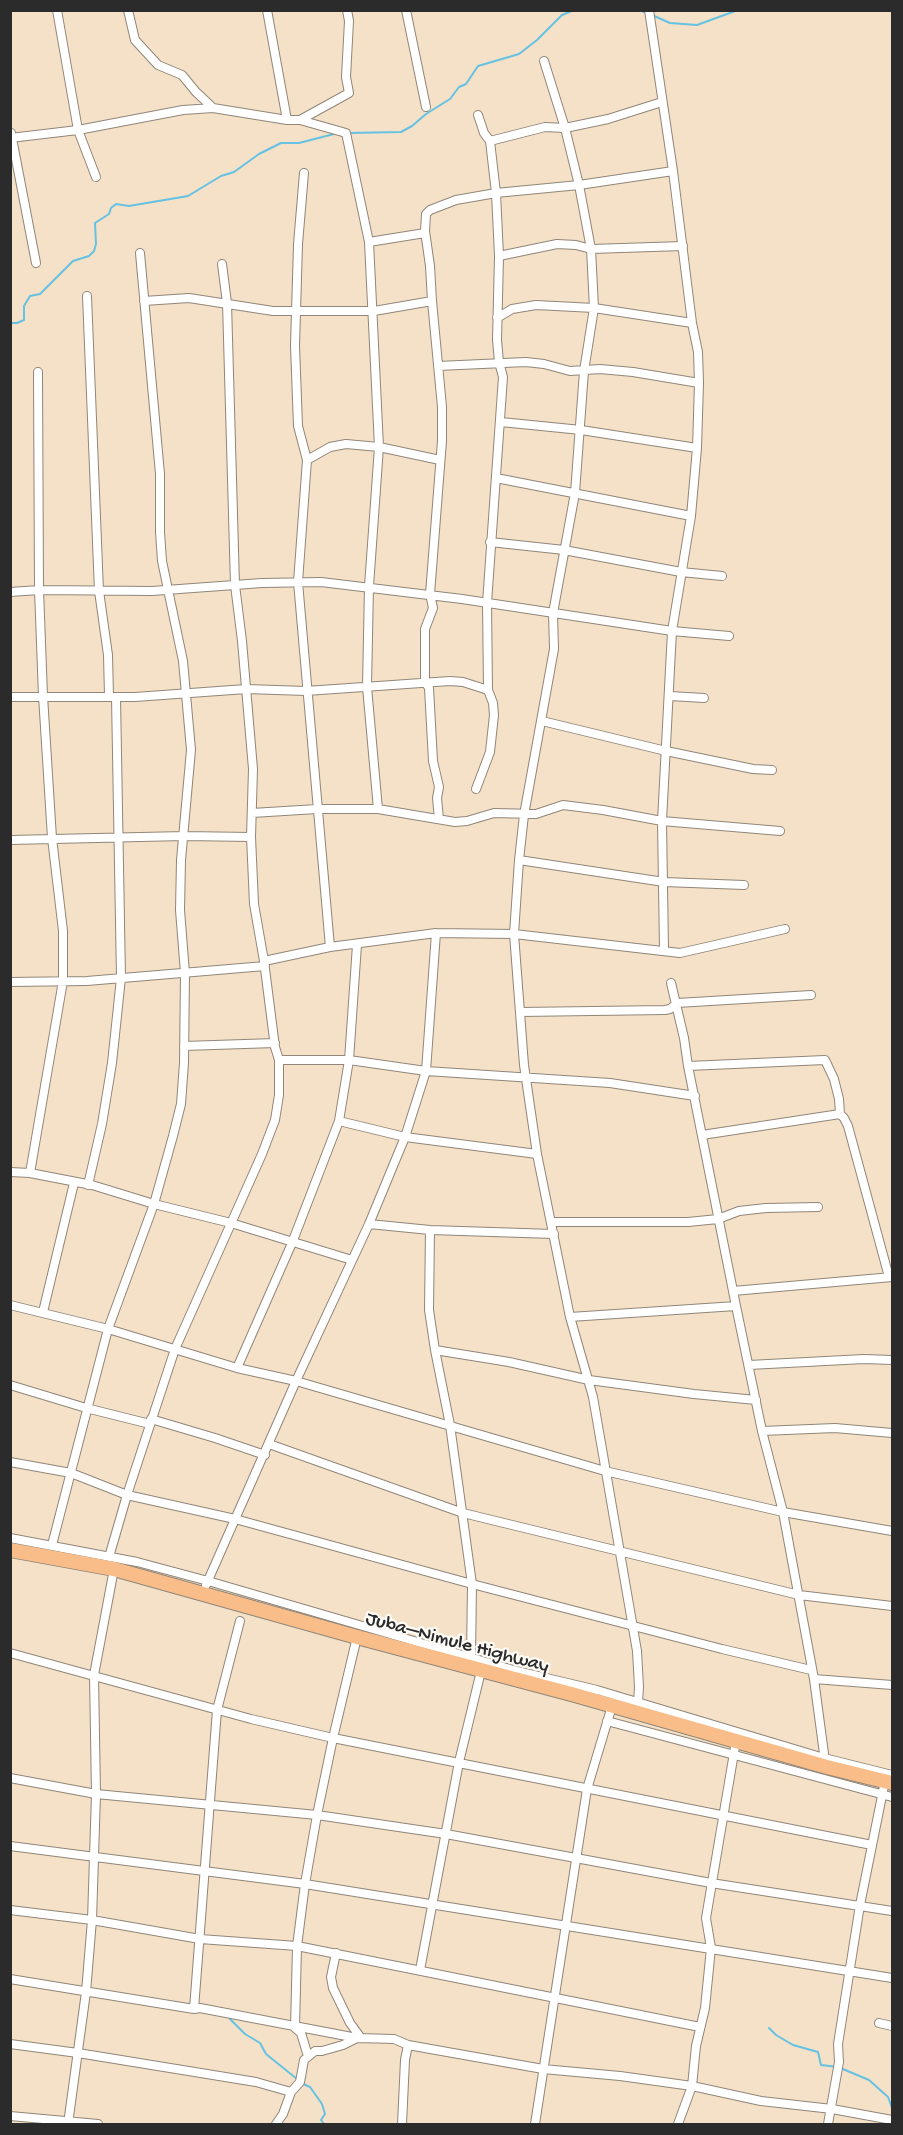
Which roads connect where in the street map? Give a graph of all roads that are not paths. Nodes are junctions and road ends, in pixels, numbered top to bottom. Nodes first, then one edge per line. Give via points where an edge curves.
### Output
1 (57, 10) edge
2 (128, 10) edge
3 (267, 10) edge
4 (347, 10) edge
5 (406, 10) edge
6 (649, 10) edge
7 (544, 61) dead end
8 (662, 102) junction
9 (426, 106) dead end
10 (213, 108) junction
11 (478, 115) dead end
12 (287, 120) junction
13 (300, 120) junction
14 (565, 128) junction
15 (78, 130) junction
16 (11, 136) edge
17 (490, 141) junction
18 (673, 171) junction
19 (304, 173) dead end
20 (96, 177) dead end
21 (579, 185) junction
22 (496, 193) junction
23 (425, 233) junction
24 (369, 242) junction
25 (683, 246) junction
26 (591, 249) junction
27 (140, 253) dead end
28 (499, 256) junction
29 (36, 263) dead end
30 (222, 264) dead end
31 (87, 296) dead end
32 (144, 300) junction
33 (432, 301) junction
34 (227, 303) junction
35 (594, 308) junction
36 (296, 311) junction
37 (374, 311) junction
38 (497, 318) junction
39 (692, 323) junction
40 (499, 363) junction
41 (438, 366) junction
42 (584, 371) junction
43 (38, 372) dead end
44 (699, 383) junction
45 (501, 422) junction
46 (581, 430) junction
47 (379, 447) junction
48 (697, 448) junction
49 (307, 460) junction
50 (440, 460) junction
51 (496, 478) junction
52 (575, 492) junction
53 (691, 516) junction
54 (490, 542) junction
55 (564, 550) junction
56 (681, 572) junction
57 (722, 576) dead end
58 (298, 582) junction
59 (236, 585) junction
60 (369, 586) junction
61 (169, 589) junction
62 (39, 590) junction
63 (99, 591) junction
64 (10, 592) edge
65 (430, 594) junction
66 (487, 603) junction
67 (553, 613) junction
68 (672, 631) junction
69 (729, 636) dead end
70 (425, 682) junction
71 (367, 687) junction
72 (246, 689) junction
73 (488, 690) junction
74 (306, 691) junction
75 (187, 693) junction
76 (43, 696) junction
77 (113, 696) junction
78 (670, 696) junction
79 (10, 697) edge
80 (704, 698) dead end
81 (542, 721) junction
82 (666, 751) junction
83 (771, 770) dead end
84 (476, 789) dead end
85 (378, 808) junction
86 (317, 809) junction
87 (252, 813) junction
88 (524, 815) junction
89 (440, 819) junction
90 (662, 822) junction
91 (780, 831) dead end
92 (184, 836) junction
93 (118, 837) junction
94 (250, 837) junction
95 (52, 838) junction
96 (10, 840) edge
97 (519, 860) junction
98 (663, 882) junction
99 (744, 885) dead end
100 (785, 929) dead end
101 (436, 933) junction
102 (514, 934) junction
103 (357, 945) junction
104 (330, 948) junction
105 (664, 950) junction
106 (265, 963) junction
107 (185, 973) junction
108 (121, 978) junction
109 (63, 981) junction
110 (10, 982) edge
111 (670, 983) dead end
112 (811, 994) dead end
113 (677, 1003) junction
114 (520, 1012) junction
115 (275, 1043) junction
116 (184, 1046) junction
117 (279, 1060) junction
118 (349, 1060) junction
119 (688, 1066) junction
120 (426, 1071) junction
121 (525, 1077) junction
122 (695, 1096) junction
123 (840, 1114) junction
124 (339, 1121) junction
125 (702, 1134) junction
126 (405, 1137) junction
127 (537, 1154) junction
128 (10, 1172) edge
129 (30, 1173) junction
130 (74, 1183) junction
131 (88, 1185) junction
132 (154, 1204) junction
133 (818, 1208) dead end
134 (718, 1219) junction
135 (552, 1222) junction
136 (231, 1223) junction
137 (369, 1224) junction
138 (430, 1230) junction
139 (554, 1234) junction
140 (292, 1243) junction
141 (352, 1260) junction
142 (891, 1277) edge
143 (733, 1291) junction
144 (10, 1305) edge
145 (736, 1306) junction
146 (43, 1312) junction
147 (570, 1317) junction
148 (108, 1329) junction
149 (175, 1349) junction
150 (435, 1350) junction
151 (892, 1360) edge
152 (749, 1365) junction
153 (237, 1368) junction
154 (589, 1380) junction
155 (296, 1381) junction
156 (10, 1385) edge
157 (756, 1400) junction
158 (86, 1408) junction
159 (151, 1422) junction
160 (450, 1425) junction
161 (762, 1431) junction
162 (892, 1433) edge
163 (269, 1444) junction
164 (265, 1455) junction
165 (10, 1461) edge
166 (605, 1471) junction
167 (71, 1473) junction
168 (127, 1495) junction
169 (783, 1512) junction
170 (463, 1513) junction
171 (235, 1519) junction
172 (892, 1531) edge
173 (10, 1538) edge
174 (52, 1545) junction
175 (10, 1550) edge
176 (622, 1553) junction
177 (111, 1563) junction
178 (472, 1584) junction
179 (205, 1587) junction
180 (799, 1595) junction
181 (892, 1606) edge
182 (240, 1621) dead end
183 (632, 1626) junction
184 (357, 1637) junction
185 (10, 1653) edge
186 (471, 1657) junction
187 (480, 1671) junction
188 (812, 1674) junction
189 (94, 1675) junction
190 (892, 1685) edge
191 (612, 1706) junction
192 (636, 1707) junction
193 (217, 1710) junction
194 (607, 1721) junction
195 (333, 1738) junction
196 (734, 1748) junction
197 (459, 1762) junction
198 (826, 1763) junction
199 (10, 1778) edge
200 (888, 1784) edge
201 (586, 1789) junction
202 (96, 1794) junction
203 (892, 1797) edge
204 (211, 1805) junction
205 (724, 1814) junction
206 (317, 1815) junction
207 (446, 1834) junction
208 (10, 1845) edge
209 (872, 1845) junction
210 (94, 1857) junction
211 (576, 1857) junction
212 (206, 1871) junction
213 (711, 1883) junction
214 (304, 1884) junction
215 (431, 1905) junction
216 (860, 1905) junction
217 (10, 1910) edge
218 (892, 1911) edge
219 (92, 1920) junction
220 (566, 1926) junction
221 (200, 1939) junction
222 (297, 1946) junction
223 (711, 1948) junction
224 (336, 1953) junction
225 (420, 1970) junction
226 (851, 1970) junction
227 (892, 1978) edge
228 (10, 1979) edge
229 (86, 1992) junction
230 (555, 1998) junction
231 (194, 2009) junction
232 (879, 2023) dead end
233 (892, 2026) edge
234 (699, 2027) junction
235 (295, 2028) junction
236 (359, 2038) junction
237 (10, 2044) edge
238 (408, 2045) junction
239 (78, 2053) junction
240 (307, 2053) dead end
241 (543, 2069) junction
242 (692, 2086) junction
243 (291, 2092) junction
244 (832, 2109) junction
245 (10, 2116) edge
246 (892, 2120) edge
247 (68, 2123) edge
248 (98, 2124) edge
249 (276, 2124) edge
250 (402, 2124) edge
251 (536, 2124) edge
252 (678, 2124) edge
253 (828, 2124) edge

1 - 15 street
2 - 10 street via 135,40 158,65 182,75
3 - 12 street
4 - 13 street via 349,93
5 - 9 street
6 - 8 street
7 - 14 street
8 - 14 street
8 - 18 street
10 - 12 street
10 - 15 street
11 - 17 street
12 - 13 street
13 - 24 street via 346,133
14 - 17 street via 545,127
14 - 21 street
15 - 16 street
15 - 20 street
16 - 29 street
17 - 22 street
18 - 21 street
18 - 25 street
19 - 36 street
21 - 22 street
21 - 26 street
22 - 23 street via 456,200 430,210
22 - 28 street
23 - 24 street
23 - 33 street
24 - 37 street
25 - 26 street
25 - 39 street
26 - 28 street via 557,244
26 - 35 street
27 - 32 street
28 - 38 street
30 - 34 street
31 - 63 street
32 - 34 street via 189,298
32 - 61 street via 160,474 161,552
33 - 37 street
33 - 41 street
34 - 36 street via 250,309
34 - 59 street
35 - 38 street via 536,305 512,309
35 - 39 street
35 - 42 street
36 - 37 street
36 - 49 street via 298,426
37 - 47 street
38 - 40 street
39 - 44 street
40 - 41 street
40 - 42 street via 544,364
40 - 45 street via 503,377
41 - 50 street via 442,407
42 - 44 street via 633,372
42 - 46 street
43 - 62 street
44 - 48 street
45 - 46 street
45 - 51 street
46 - 48 street
46 - 52 street
47 - 49 street via 339,445
47 - 50 street
47 - 60 street
48 - 53 street
49 - 58 street
50 - 65 street
51 - 52 street
51 - 54 street
52 - 53 street
52 - 55 street
53 - 56 street
54 - 55 street
54 - 66 street
55 - 56 street
55 - 67 street
56 - 57 street
56 - 68 street
58 - 59 street
58 - 60 street
58 - 74 street
59 - 61 street
59 - 72 street
60 - 65 street
60 - 71 street
61 - 63 street
61 - 75 street
62 - 63 street
62 - 64 street
62 - 76 street
63 - 77 street
65 - 66 street
65 - 70 street via 433,608 425,629
66 - 67 street
66 - 73 street
67 - 68 street
67 - 81 street via 554,649
68 - 69 street
68 - 78 street
70 - 71 street
70 - 73 street via 463,682
70 - 89 street via 429,688
71 - 74 street
71 - 85 street
72 - 74 street
72 - 75 street
72 - 87 street via 253,769
73 - 84 street via 494,715 492,739 488,762
74 - 86 street
75 - 77 street
75 - 92 street via 191,750
76 - 77 street
76 - 79 street
76 - 95 street
77 - 93 street
78 - 80 street
78 - 82 street
81 - 82 street
81 - 88 street
82 - 83 street
82 - 90 street
85 - 86 street
85 - 89 street
86 - 87 street
86 - 104 street
87 - 94 street
88 - 89 street via 495,813 455,822
88 - 90 street via 563,805
88 - 97 street
90 - 91 street
90 - 98 street
92 - 93 street
92 - 94 street
92 - 107 street via 180,910
93 - 95 street
93 - 108 street
94 - 106 street via 254,904
95 - 96 street
95 - 109 street via 63,931
97 - 98 street
97 - 102 street
98 - 99 street
98 - 105 street
100 - 105 street via 680,954
101 - 102 street
101 - 103 street
101 - 120 street
102 - 105 street
102 - 114 street
103 - 104 street
103 - 118 street
104 - 106 street
106 - 107 street
106 - 115 street
107 - 108 street
107 - 116 street
108 - 109 street
108 - 131 street via 112,1063
109 - 110 street
109 - 129 street
111 - 113 street
112 - 113 street
113 - 114 street via 665,1010
113 - 119 street
114 - 121 street
115 - 116 street
115 - 117 street
116 - 132 street via 181,1104
117 - 118 street
117 - 136 street via 275,1120
118 - 120 street
118 - 124 street
119 - 122 street
119 - 123 street via 825,1060 834,1079
120 - 121 street
120 - 126 street
121 - 122 street via 610,1083
121 - 127 street
122 - 125 street
123 - 125 street
123 - 142 street via 848,1126
124 - 126 street
124 - 140 street
125 - 134 street
126 - 127 street
126 - 137 street
127 - 135 street
128 - 129 street
129 - 130 street
130 - 131 street
130 - 146 street
131 - 132 street
132 - 136 street
132 - 148 street
133 - 134 street via 766,1208
134 - 135 street
134 - 143 street
135 - 139 street
136 - 140 street
136 - 149 street
137 - 138 street
137 - 141 street
138 - 139 street
138 - 150 street via 429,1310
139 - 147 street
140 - 141 street
140 - 153 street
141 - 155 street
142 - 143 street
143 - 145 street
144 - 146 street
145 - 147 street
145 - 152 street
146 - 148 street
147 - 154 street
148 - 149 street
148 - 158 street
149 - 153 street
149 - 159 street
150 - 154 street
150 - 160 street
151 - 152 street
152 - 157 street
153 - 155 street
154 - 157 street
154 - 166 street
155 - 160 street
155 - 163 street
156 - 158 street
157 - 161 street
158 - 159 street
158 - 167 street
159 - 164 street
159 - 168 street
160 - 166 street
160 - 170 street
161 - 162 street via 835,1428
161 - 169 street
163 - 164 street
163 - 170 street
164 - 171 street
165 - 167 street
166 - 169 street
166 - 176 street
167 - 168 street
167 - 174 street
168 - 171 street
168 - 177 street
169 - 172 street
169 - 180 street
170 - 176 street
170 - 178 street
171 - 178 street
171 - 179 street
173 - 174 street
174 - 177 street
175 - 177 main road, Juba–Nimule Highway
176 - 180 street
176 - 183 street
177 - 179 main road, Juba–Nimule Highway
177 - 189 street
178 - 183 street
178 - 186 street
179 - 184 main road, Juba–Nimule Highway
179 - 186 street
180 - 181 street
180 - 188 street
182 - 193 street
183 - 188 street
183 - 192 street via 638,1663
184 - 187 main road, Juba–Nimule Highway
184 - 195 street
185 - 189 street
186 - 192 street
187 - 191 main road, Juba–Nimule Highway
187 - 197 street
188 - 190 street
188 - 198 street
189 - 193 street
189 - 202 street
191 - 192 main road, Juba–Nimule Highway
191 - 194 street
192 - 196 main road, Juba–Nimule Highway
192 - 198 street
193 - 195 street
193 - 204 street
194 - 196 street
194 - 201 street
195 - 197 street
195 - 206 street
196 - 198 main road, Juba–Nimule Highway
196 - 200 street via 791,1771
196 - 205 street
197 - 201 street
197 - 207 street
198 - 200 main road, Juba–Nimule Highway
199 - 202 street
200 - 203 street
200 - 209 street
201 - 205 street
201 - 211 street
202 - 204 street
202 - 210 street
204 - 206 street
204 - 212 street
205 - 209 street
205 - 213 street
206 - 207 street
206 - 214 street
207 - 211 street
207 - 215 street
208 - 210 street
209 - 216 street
210 - 212 street
210 - 219 street
211 - 213 street
211 - 220 street
212 - 214 street
212 - 221 street
213 - 216 street
213 - 223 street via 706,1918
214 - 215 street
214 - 222 street
215 - 220 street
215 - 225 street
216 - 218 street
216 - 226 street
217 - 219 street
219 - 221 street
219 - 229 street
220 - 223 street
220 - 230 street
221 - 222 street
221 - 231 street
222 - 224 street
222 - 235 street
223 - 226 street
223 - 234 street via 705,2008
224 - 225 street
224 - 236 street via 333,1988
225 - 230 street
226 - 227 street
226 - 244 street
228 - 229 street
229 - 231 street
229 - 239 street
230 - 234 street
230 - 241 street
231 - 235 street
232 - 233 street
234 - 242 street
235 - 236 street
235 - 240 street
236 - 238 street via 394,2039
236 - 243 street via 315,2051 304,2060 300,2082
237 - 239 street
238 - 241 street
238 - 250 street
239 - 243 street via 256,2082
239 - 247 street
241 - 242 street
241 - 251 street
242 - 244 street via 761,2101
242 - 252 street
243 - 249 street
244 - 246 street
244 - 253 street
245 - 247 street
247 - 248 street

